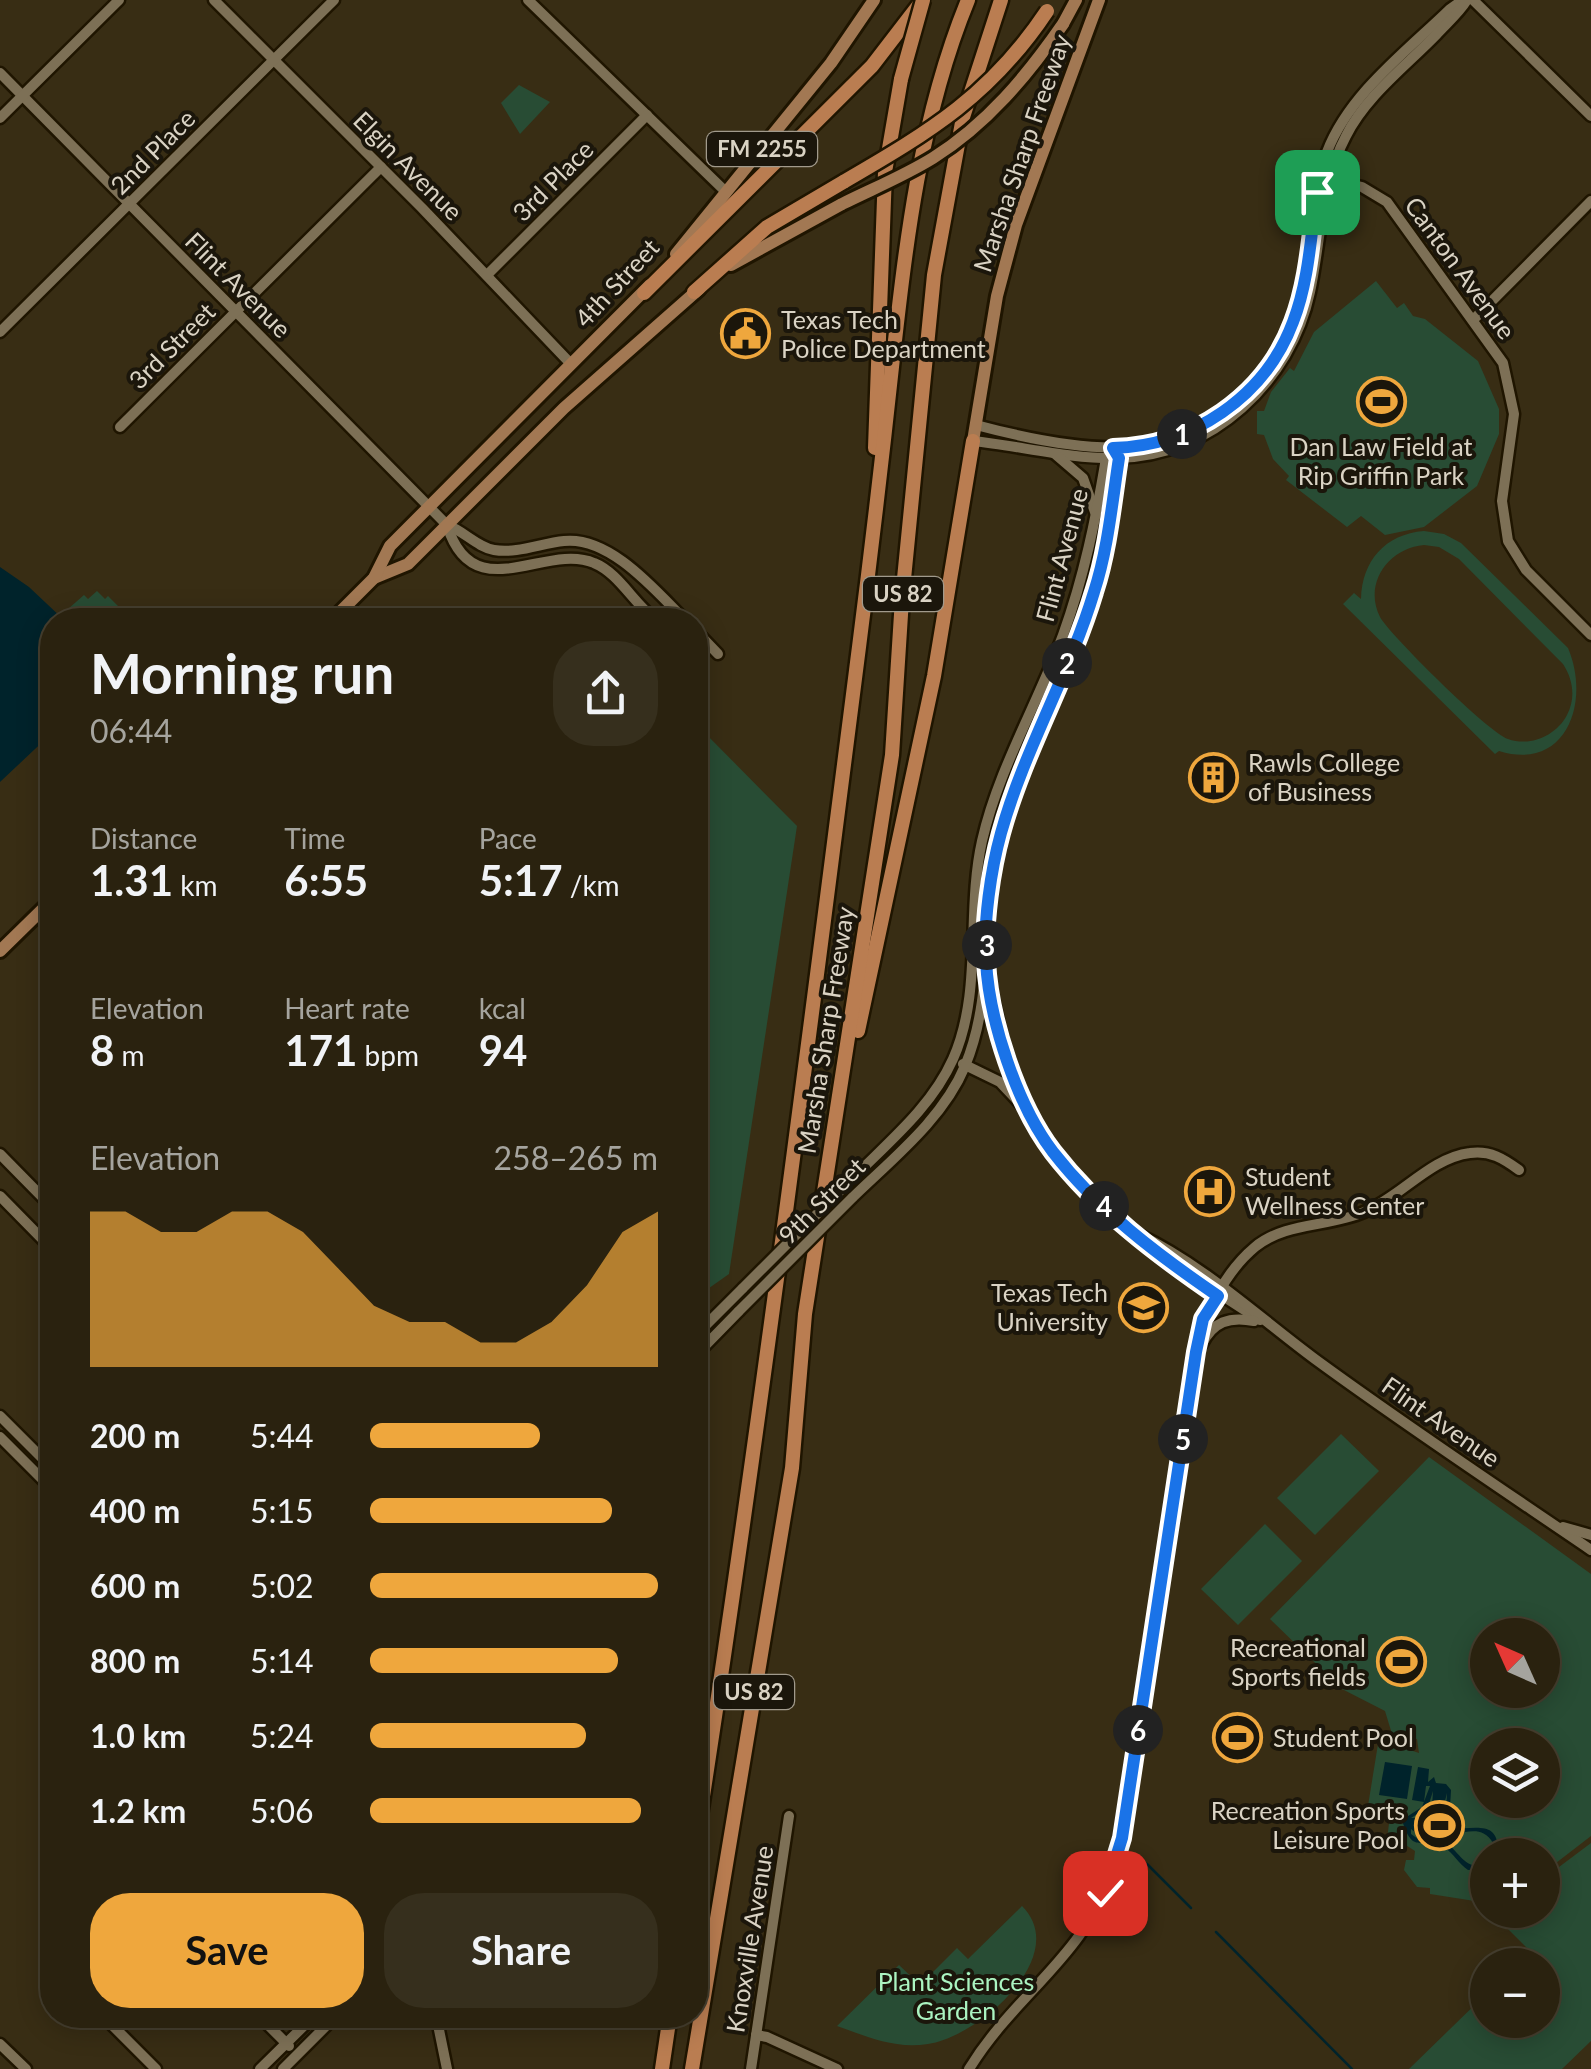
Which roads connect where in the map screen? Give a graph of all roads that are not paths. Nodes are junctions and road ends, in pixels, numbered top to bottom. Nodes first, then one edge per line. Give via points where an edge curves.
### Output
1 (119, 0) edge
2 (214, 0) edge
3 (334, 0) edge
4 (530, 0) edge
5 (874, 0) edge
6 (923, 0) edge
7 (968, 0) edge
8 (1002, 0) edge
9 (1076, 0) edge
10 (1100, 0) edge
11 (1468, 0) edge
12 (1050, 5) edge
13 (274, 60) junction
14 (0, 73) edge
15 (22, 96) junction
16 (648, 115) junction
17 (1591, 116) edge
18 (0, 118) edge
19 (381, 167) junction
20 (1325, 178) junction
21 (726, 192) junction
22 (1591, 202) edge
23 (130, 204) junction
24 (487, 276) junction
25 (694, 292) junction
26 (644, 293) junction
27 (236, 311) junction
28 (1474, 318) junction
29 (0, 332) edge
30 (571, 364) junction
31 (976, 424) junction
32 (120, 427) dead end
33 (974, 441) junction
34 (1050, 451) junction
35 (1113, 454) junction
36 (428, 506) junction
37 (1096, 516) junction
38 (447, 525) junction
39 (872, 549) junction
40 (374, 578) junction
41 (344, 608) edge
42 (643, 608) edge
43 (672, 608) edge
44 (1591, 635) edge
45 (708, 644) edge
46 (708, 649) edge
47 (40, 912) edge
48 (0, 951) edge
49 (986, 960) junction
50 (953, 1058) junction
51 (965, 1065) junction
52 (1028, 1112) junction
53 (0, 1154) edge
54 (1519, 1170) dead end
55 (824, 1192) junction
56 (40, 1195) edge
57 (0, 1196) edge
58 (40, 1236) edge
59 (1221, 1291) junction
60 (708, 1323) edge
61 (1269, 1324) junction
62 (708, 1343) edge
63 (1196, 1357) junction
64 (0, 1416) edge
65 (0, 1437) edge
66 (40, 1456) edge
67 (40, 1477) edge
68 (1542, 1517) junction
69 (1591, 1535) edge
70 (1591, 1550) edge
71 (708, 1757) edge
72 (789, 1816) dead end
73 (708, 1973) edge
74 (115, 2028) edge
75 (271, 2028) edge
76 (302, 2028) edge
77 (324, 2028) edge
78 (439, 2028) edge
79 (668, 2028) edge
80 (699, 2028) edge
81 (756, 2035) junction
82 (0, 2044) edge
83 (286, 2044) junction
84 (298, 2055) junction
85 (26, 2069) edge
86 (156, 2069) edge
87 (260, 2069) edge
88 (283, 2069) edge
89 (447, 2069) edge
90 (662, 2069) edge
91 (692, 2069) edge
92 (751, 2069) edge
93 (837, 2069) edge
94 (969, 2069) edge

1 - 15 street
2 - 13 street, Elgin Avenue
3 - 13 street, 2nd Place
4 - 16 street
5 - 21 main road, 4th Street / FM 2255
6 - 26 highway via 872,66
6 - 39 highway, bridge via 885,172
7 - 39 highway, Marsha Sharp Freeway / US 82 via 917,176
8 - 55 highway, Marsha Sharp Freeway / US 82 via 963,117 934,275 892,755
9 - 25 main road, FM 2255, bridge via 1035,64 970,132 738,260
10 - 31 main road, Marsha Sharp Freeway via 1016,225
11 - 17 street
11 - 20 street via 1358,116
12 - 25 highway, bridge via 996,77 956,113 767,227
13 - 19 street, Elgin Avenue
13 - 23 street, 2nd Place
14 - 15 street, Flint Avenue
15 - 18 street
15 - 23 street, Flint Avenue
16 - 21 street
16 - 24 street, 3rd Place
19 - 24 street, Elgin Avenue
19 - 27 street, 3rd Street
20 - 28 street, Canton Avenue via 1387,202
20 - 35 street via 1304,316 1276,372 1248,404 1202,435 1161,451
21 - 26 main road, 4th Street / FM 2255
22 - 28 street
23 - 27 street, Flint Avenue
23 - 29 street, 2nd Place
24 - 30 street, Elgin Avenue
25 - 38 main road, 4th Street / FM 2255
26 - 30 main road, 4th Street / FM 2255
27 - 32 street, 3rd Street
27 - 36 street, Flint Avenue
28 - 44 street, Canton Avenue via 1503,363 1513,400 1502,500 1508,541 1526,570
30 - 36 main road, 4th Street / FM 2255
31 - 33 main road, Marsha Sharp Freeway
31 - 35 street
33 - 34 street
33 - 55 highway via 934,676 854,1048 835,1169
34 - 35 street
34 - 37 street via 1083,478
35 - 37 street, Flint Avenue
35 - 49 street, Flint Avenue via 1094,594 1001,832
36 - 38 street, Flint Avenue
36 - 40 main road, 4th Street / FM 2255 via 390,546
37 - 50 street, Flint Avenue via 1064,633 986,826 974,892 966,1016
38 - 40 main road, 4th Street / FM 2255 via 408,564
38 - 42 street, Flint Avenue via 458,550 492,569 566,559 595,563
38 - 43 street, Flint Avenue via 498,551 574,540 600,546
39 - 71 highway, Marsha Sharp Freeway / US 82
40 - 41 main road, 4th Street / FM 2255
45 - 46 street via 718,654
47 - 48 main road
49 - 51 street, Flint Avenue
49 - 52 street, Flint Avenue via 1002,1041
50 - 51 street, Flint Avenue
50 - 60 street, 9th Street, bridge via 924,1106
51 - 52 street, Flint Avenue via 1000,1082
51 - 62 street, 9th Street, bridge via 934,1115
52 - 59 street, Flint Avenue via 1082,1185 1155,1252
53 - 56 street
54 - 59 street via 1486,1152 1458,1155 1381,1205 1264,1240
55 - 73 highway, Marsha Sharp Freeway / US 82 via 792,1468
57 - 58 street
59 - 61 street, Flint Avenue
59 - 63 street via 1203,1319
61 - 63 street via 1223,1321 1210,1329
61 - 68 street, Flint Avenue
63 - 94 street via 1115,1866 1079,1940 997,2028
64 - 66 street
65 - 67 street
68 - 69 street
68 - 70 street, Flint Avenue
72 - 81 street, Knoxville Avenue
74 - 86 street
75 - 83 street
76 - 83 street
77 - 84 street
78 - 89 street
79 - 90 highway
80 - 91 highway, Marsha Sharp Freeway / US 82
81 - 92 street, Knoxville Avenue
81 - 93 street
82 - 85 street
83 - 84 street
83 - 87 street
84 - 88 street

